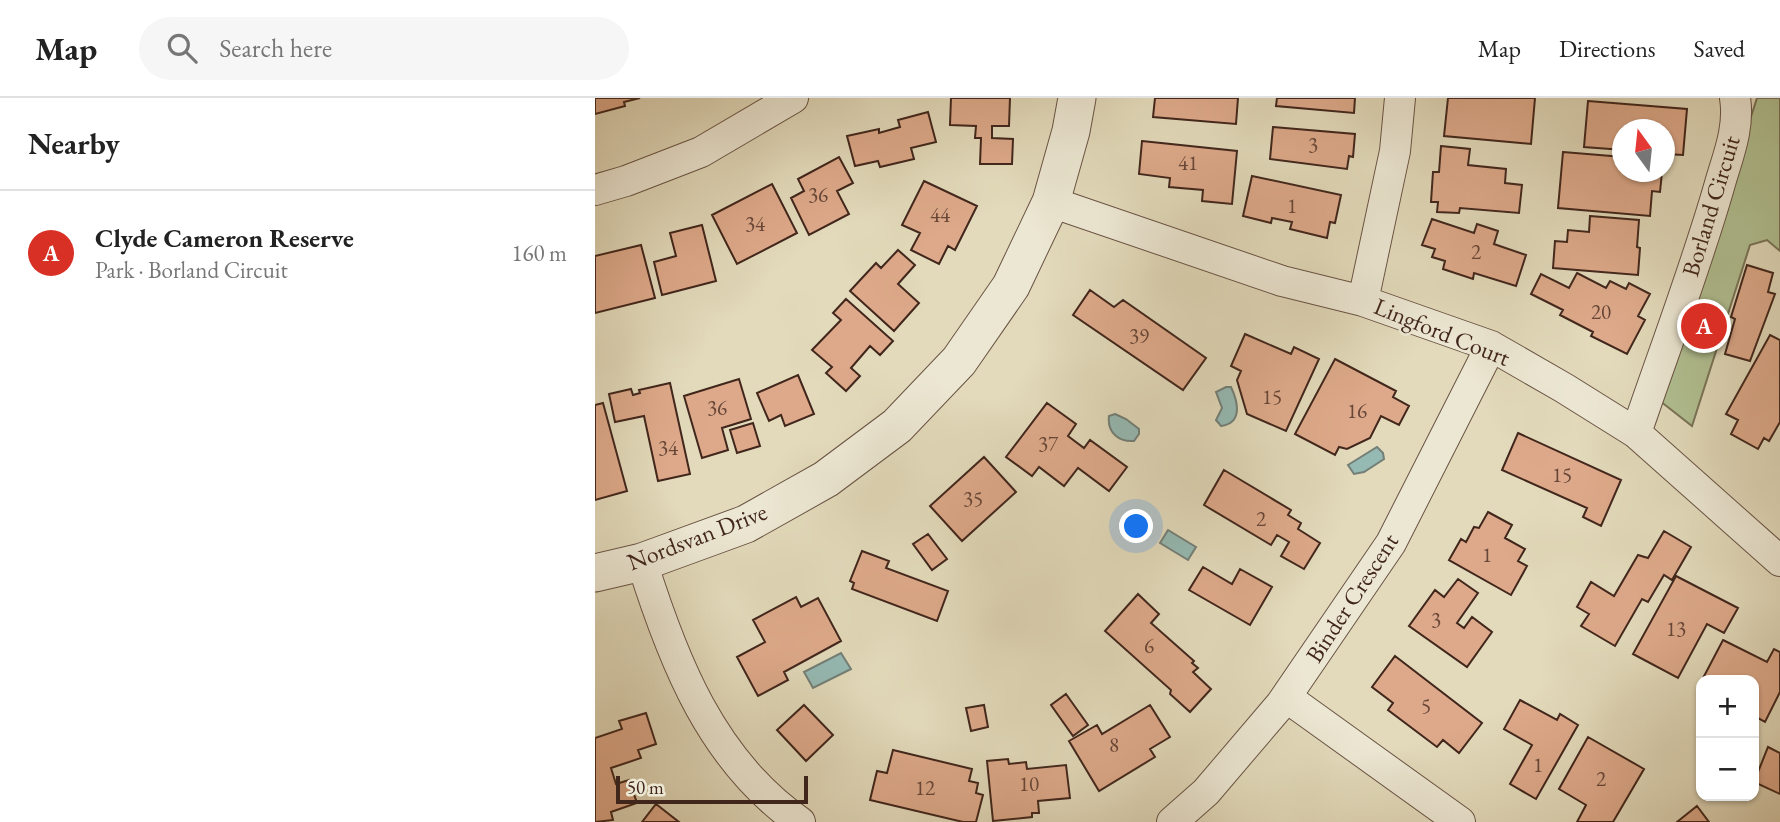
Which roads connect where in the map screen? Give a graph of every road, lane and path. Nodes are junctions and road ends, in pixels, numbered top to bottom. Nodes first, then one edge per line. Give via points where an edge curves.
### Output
1 (793, 98) edge
2 (1077, 98) edge
3 (1400, 98) edge
4 (1735, 98) edge
5 (595, 190) edge
6 (1051, 202) junction
7 (1363, 300) junction
8 (1491, 346) junction
9 (1636, 433) junction
10 (1780, 561) edge
11 (642, 562) junction
12 (595, 573) edge
13 (1286, 697) junction
14 (800, 822) edge
15 (1172, 822) edge
16 (1460, 822) edge

1 - 5 street via 701,152
2 - 6 street, Nordsvan Drive
3 - 7 street via 1395,151
4 - 9 street, Borland Circuit via 1734,138
6 - 7 street, Lingford Court via 1282,281
6 - 11 street, Nordsvan Drive via 1011,286 959,360 897,426 826,479 746,524
7 - 8 street, Lingford Court
8 - 9 street, Lingford Court
8 - 13 street, Binder Crescent via 1391,543
9 - 10 street, Lingford Court
11 - 12 street, Nordsvan Drive
11 - 14 street via 684,680 714,733 752,782
13 - 15 street, Binder Crescent via 1206,792
13 - 16 street

